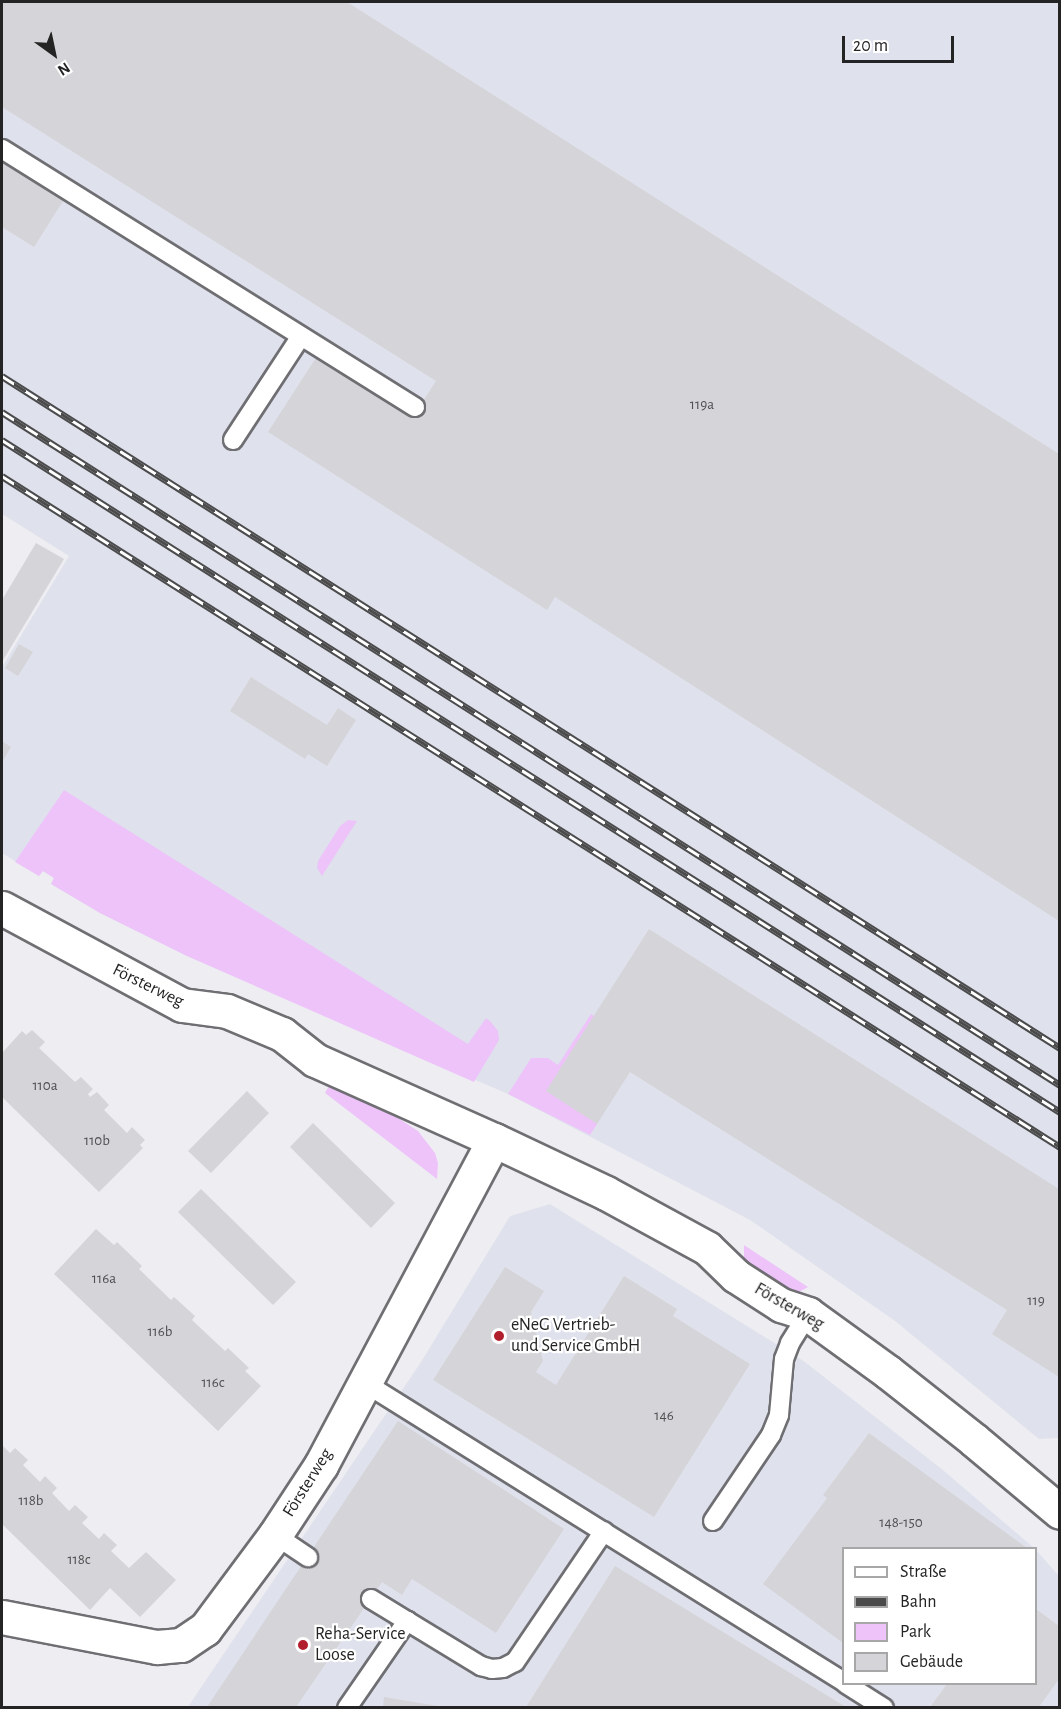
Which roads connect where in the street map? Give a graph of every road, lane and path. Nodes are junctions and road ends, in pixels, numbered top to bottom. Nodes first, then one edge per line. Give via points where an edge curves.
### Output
1 (2, 149) edge
2 (301, 336) junction
3 (414, 407) dead end
4 (233, 440) dead end
5 (2, 908) edge
6 (494, 1140) junction
7 (808, 1314) junction
8 (365, 1383) junction
9 (1059, 1512) edge
10 (714, 1521) dead end
11 (604, 1531) junction
12 (275, 1535) junction
13 (308, 1557) dead end
14 (371, 1599) dead end
15 (2, 1617) edge
16 (407, 1620) junction
17 (842, 1681) edge
18 (848, 1685) edge
19 (347, 1707) edge
20 (884, 1707) edge

1 - 2 lane
2 - 3 lane
2 - 4 lane
5 - 6 street, Försterweg via 182,1005 227,1011 282,1034 315,1060
6 - 7 street, Försterweg via 679,1232 707,1248 736,1276 782,1305
6 - 8 street, Försterweg
7 - 9 street, Försterweg via 974,1440
7 - 10 lane via 784,1359 779,1414 771,1436
8 - 11 lane
8 - 12 street, Försterweg via 321,1466
11 - 16 lane via 523,1653 503,1668 482,1666
11 - 17 lane
12 - 13 lane
12 - 15 street, Försterweg via 205,1629 181,1645 157,1647
14 - 16 lane
16 - 19 lane
18 - 20 lane

